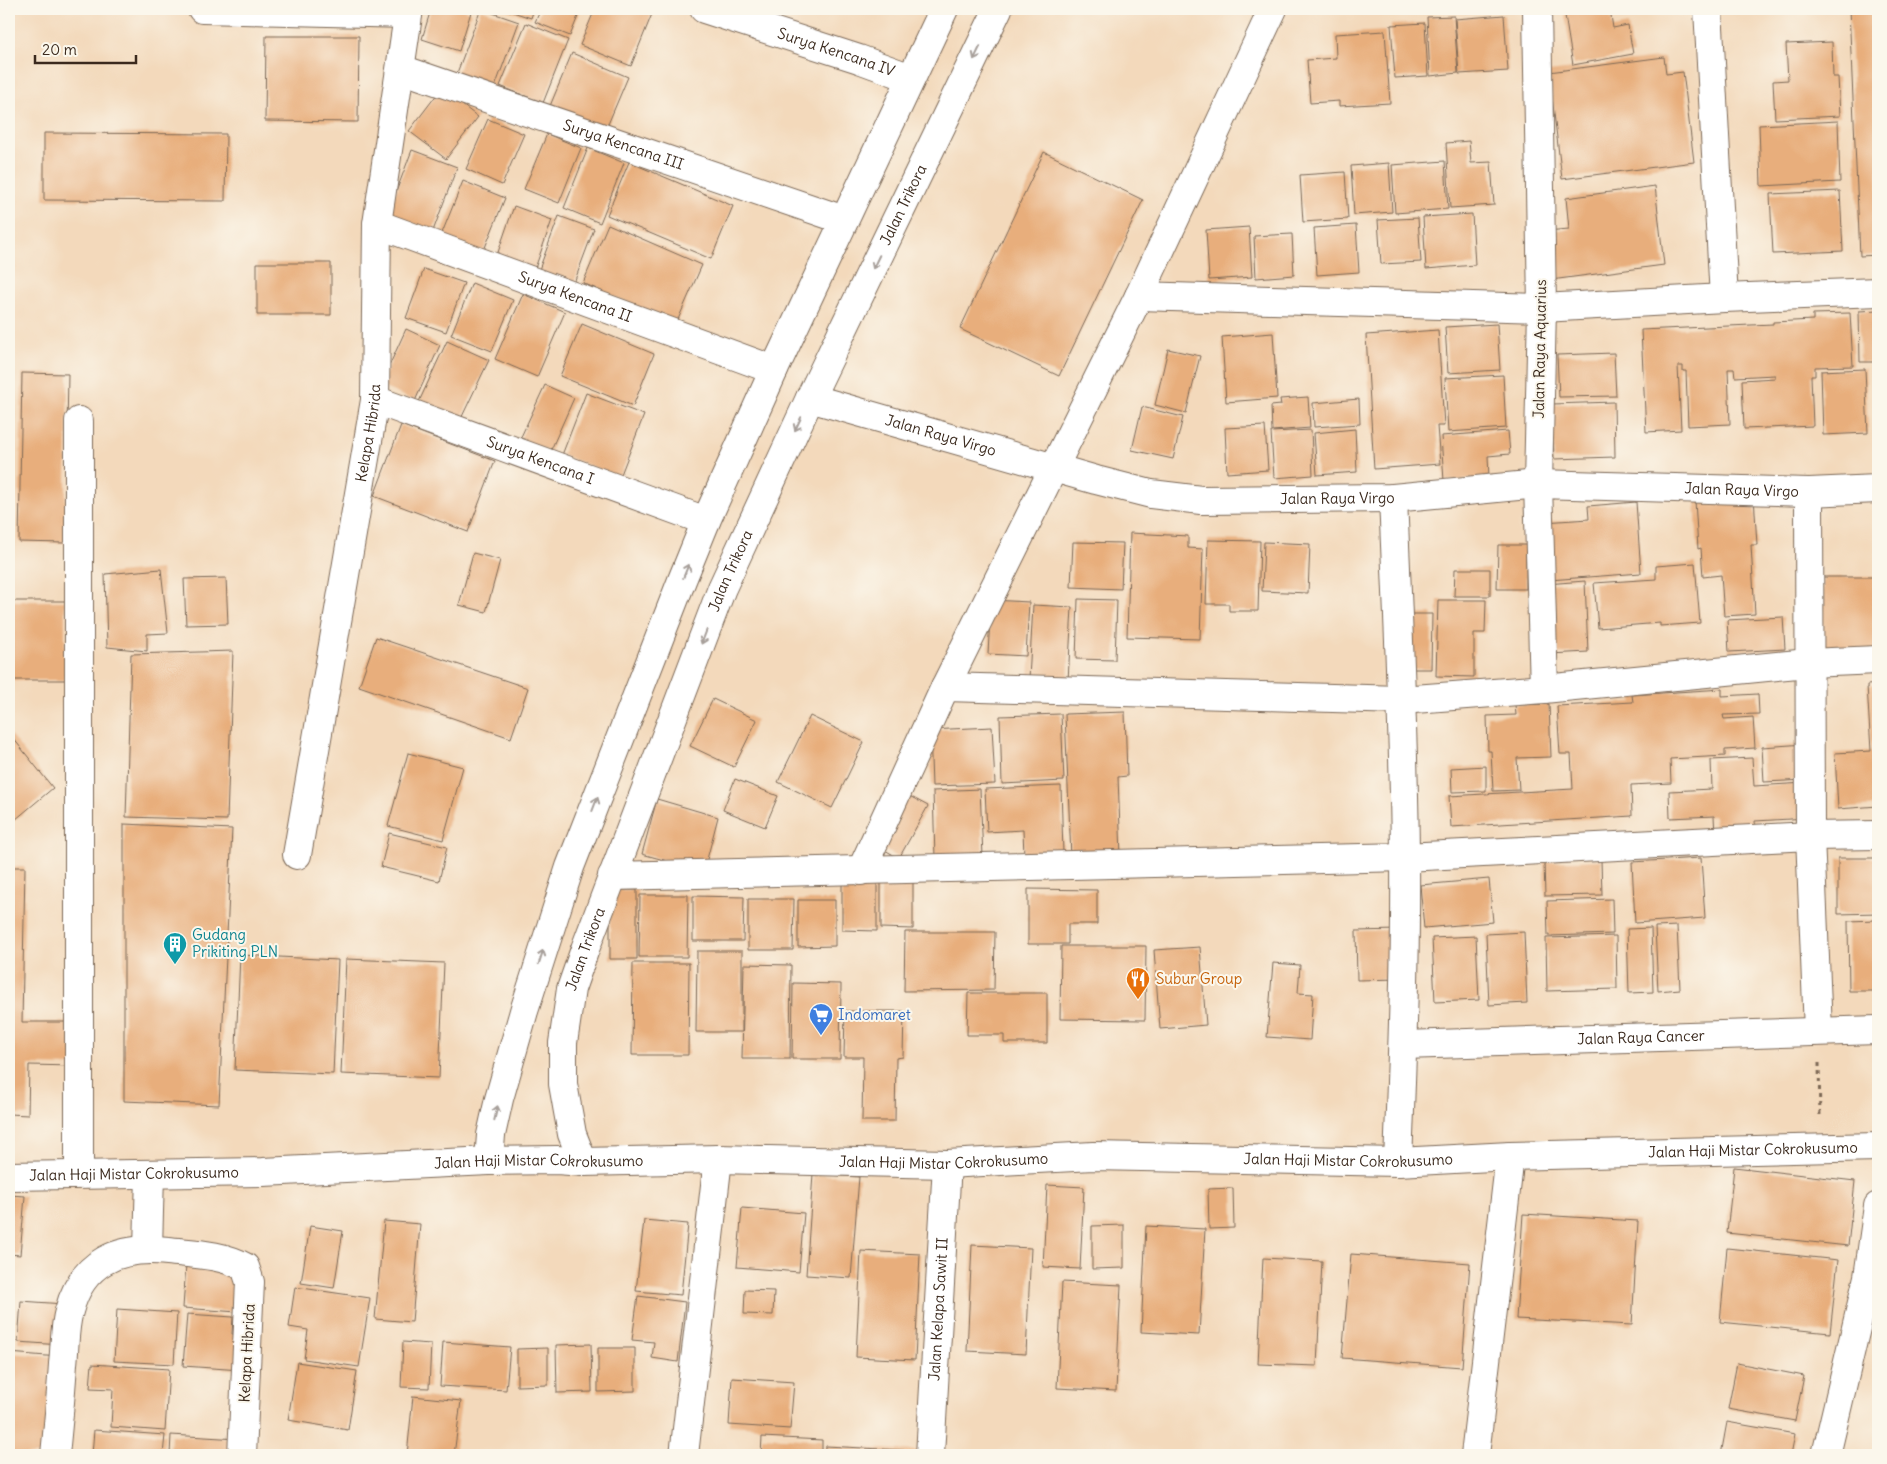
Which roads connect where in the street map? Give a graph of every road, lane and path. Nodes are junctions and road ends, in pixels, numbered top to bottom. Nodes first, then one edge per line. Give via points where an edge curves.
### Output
1 (202, 9) edge
2 (704, 9) edge
3 (944, 9) edge
4 (998, 9) edge
5 (1273, 9) edge
6 (1537, 9) edge
7 (1708, 9) edge
8 (409, 11) edge
9 (401, 69) junction
10 (911, 78) junction
11 (844, 220) junction
12 (377, 224) junction
13 (1878, 292) edge
14 (1139, 296) junction
15 (1724, 298) junction
16 (1542, 308) junction
17 (774, 370) junction
18 (810, 398) junction
19 (375, 400) junction
20 (79, 421) dead end
21 (1054, 468) junction
22 (1538, 484) junction
23 (1878, 489) edge
24 (1809, 492) junction
25 (1393, 498) junction
26 (706, 521) junction
27 (1878, 660) edge
28 (1808, 663) junction
29 (945, 687) junction
30 (1544, 689) junction
31 (1401, 700) junction
32 (1878, 834) edge
33 (1810, 836) junction
34 (297, 855) dead end
35 (1405, 857) junction
36 (861, 871) junction
37 (612, 876) junction
38 (1878, 1030) edge
39 (1818, 1031) junction
40 (1403, 1045) junction
41 (1878, 1147) edge
42 (1821, 1149) junction
43 (1510, 1156) junction
44 (718, 1158) junction
45 (489, 1161) junction
46 (584, 1162) junction
47 (1398, 1162) junction
48 (947, 1164) junction
49 (79, 1174) junction
50 (150, 1174) junction
51 (9, 1176) edge
52 (1878, 1206) edge
53 (148, 1249) junction
54 (55, 1455) edge
55 (242, 1455) edge
56 (684, 1455) edge
57 (930, 1455) edge
58 (1475, 1455) edge
59 (1826, 1455) edge

1 - 8 street
2 - 10 street, Surya Kencana IV
3 - 10 street
4 -> 18 street, Jalan Trikora
5 - 14 street
6 - 16 street, Jalan Raya Aquarius
7 - 15 street
8 - 9 street, Kelapa Hibrida
9 - 11 street, Surya Kencana III
9 - 12 street, Kelapa Hibrida
10 - 11 street
11 - 17 street
12 - 17 street, Surya Kencana II
12 - 19 street, Kelapa Hibrida
13 - 15 street
14 - 16 street
14 - 21 street
15 - 16 street
16 - 22 street, Jalan Raya Aquarius
17 - 26 street
18 - 21 street, Jalan Raya Virgo
18 -> 37 street, Jalan Trikora via 722,588
19 - 26 street, Surya Kencana I
19 - 34 street, Kelapa Hibrida
20 - 49 street
21 - 25 street, Jalan Raya Virgo via 1151,494 1201,500
21 - 29 street
22 - 24 street, Jalan Raya Virgo
22 - 25 street, Jalan Raya Virgo
22 - 30 street, Jalan Raya Aquarius
23 - 24 street, Jalan Raya Virgo
24 - 28 street
25 - 31 street
45 -> 26 street via 499,1100 570,867
27 - 28 street
28 - 30 street
28 - 33 street
29 - 31 street
29 - 36 street
30 - 31 street
31 - 35 street
32 - 33 street
33 - 35 street
33 - 39 street
35 - 36 street
35 - 40 street
36 - 37 street
37 - 46 street, Jalan Trikora via 570,989 563,1043 563,1084 572,1134
38 - 39 street, Jalan Raya Cancer
39 - 40 street, Jalan Raya Cancer
39 - 42 path
40 - 47 street
41 - 42 street, Jalan Haji Mistar Cokrokusumo
42 - 43 street, Jalan Haji Mistar Cokrokusumo
43 - 47 street, Jalan Haji Mistar Cokrokusumo
43 - 58 street
44 - 46 street, Jalan Haji Mistar Cokrokusumo
44 - 48 street, Jalan Haji Mistar Cokrokusumo
44 - 56 street
45 - 46 street, Jalan Haji Mistar Cokrokusumo
45 - 50 street, Jalan Haji Mistar Cokrokusumo
47 - 48 street, Jalan Haji Mistar Cokrokusumo via 1093,1156
48 - 57 street, Jalan Kelapa Sawit II
49 - 50 street, Jalan Haji Mistar Cokrokusumo
49 - 51 street, Jalan Haji Mistar Cokrokusumo
50 - 53 street
52 - 59 street via 1868,1277
53 - 54 street via 117,1255 93,1268 78,1285 68,1312
53 - 55 street, Kelapa Hibrida via 212,1255 245,1267 250,1282

